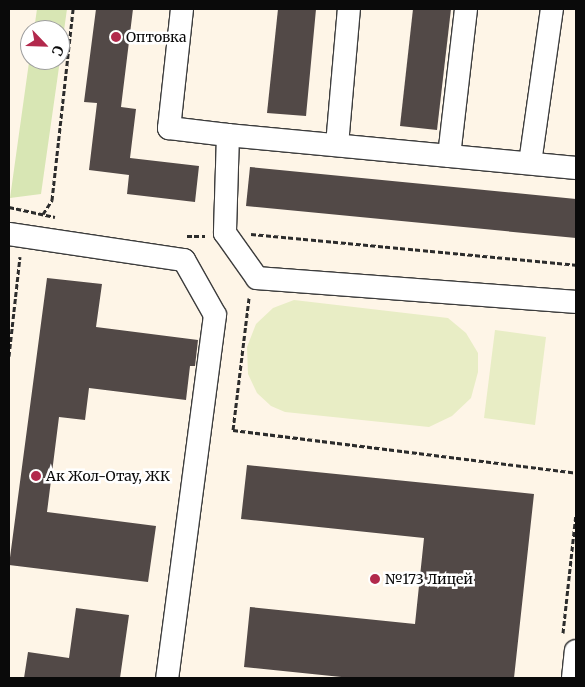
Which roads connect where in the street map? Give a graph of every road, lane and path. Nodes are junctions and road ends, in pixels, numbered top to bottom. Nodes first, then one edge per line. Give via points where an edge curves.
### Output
1 (73, 9) edge
2 (182, 9) edge
3 (349, 9) edge
4 (466, 9) edge
5 (552, 9) edge
6 (228, 135) junction
7 (338, 145) junction
8 (449, 156) junction
9 (530, 163) junction
10 (576, 168) edge
11 (9, 207) edge
12 (43, 214) junction
13 (60, 218) dead end
14 (225, 233) junction
15 (178, 235) dead end
16 (20, 236) edge
17 (576, 265) edge
18 (245, 291) dead end
19 (576, 302) edge
20 (9, 356) edge
21 (576, 473) edge
22 (576, 514) edge
23 (569, 645) edge
24 (168, 678) edge
25 (573, 678) edge

1 - 12 path via 52,200
2 - 6 street via 169,128
3 - 7 street
4 - 8 street
5 - 9 street
6 - 7 street
6 - 14 street
7 - 8 street
8 - 9 street
9 - 10 street
11 - 12 path
12 - 13 path
12 - 16 path
14 - 15 path via 197,238
14 - 17 path
14 - 19 street via 257,278
16 - 20 path
16 - 24 street via 184,260 215,315
18 - 21 path via 249,299 233,430
22 - 23 path
23 - 25 street

